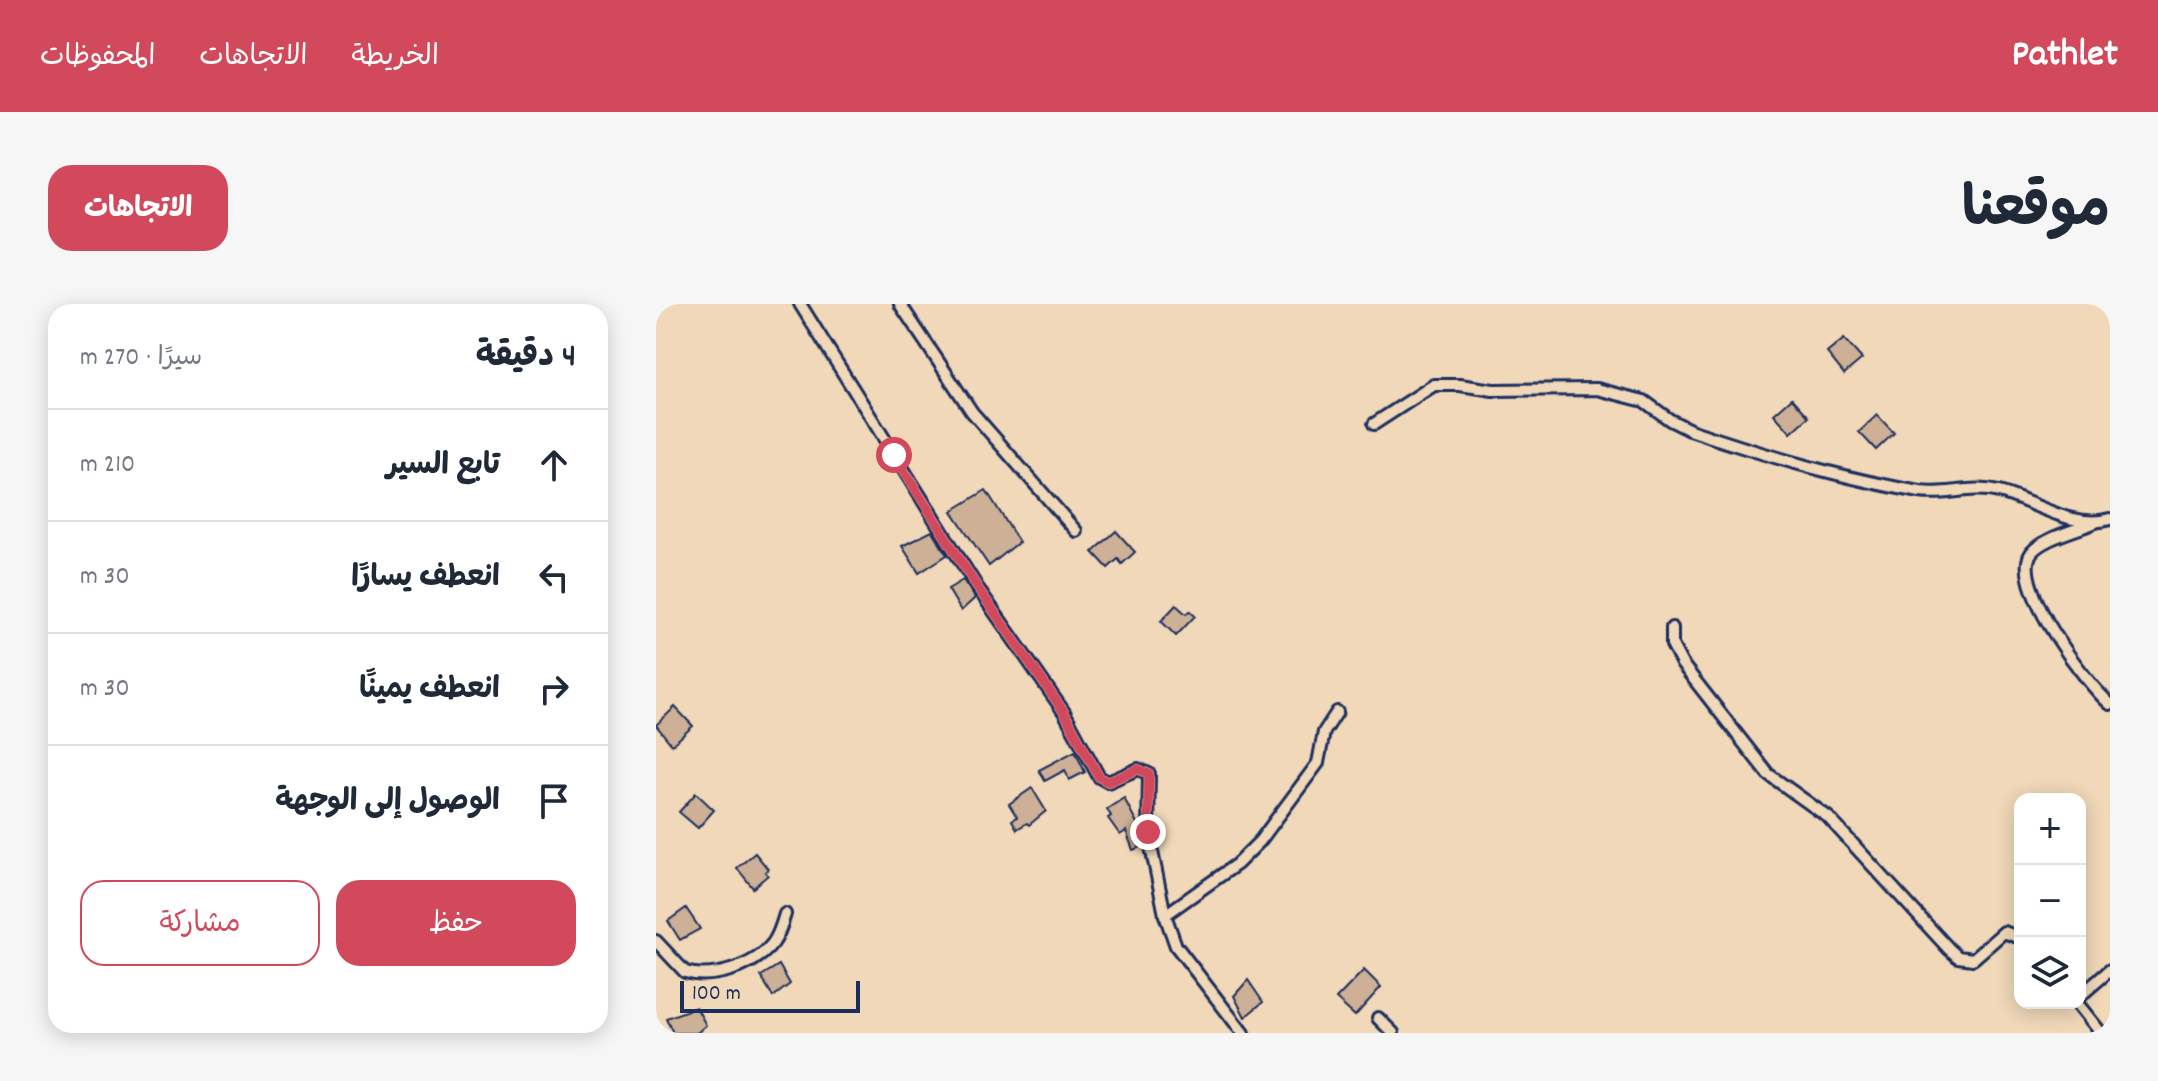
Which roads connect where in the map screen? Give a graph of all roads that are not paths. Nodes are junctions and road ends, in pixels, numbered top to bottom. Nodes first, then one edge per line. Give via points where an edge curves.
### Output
1 (800, 304) edge
2 (900, 304) edge
3 (1374, 424) dead end
4 (2110, 519) edge
5 (2096, 522) junction
6 (1076, 531) dead end
7 (1672, 628) dead end
8 (2110, 704) edge
9 (1337, 712) dead end
10 (785, 914) dead end
11 (1165, 915) junction
12 (2017, 937) edge
13 (656, 941) edge
14 (2110, 970) edge
15 (2086, 991) edge
16 (2082, 1009) edge
17 (1378, 1018) dead end
18 (1243, 1033) edge
19 (1393, 1033) edge
20 (2101, 1033) edge

1 - 11 street via 977,587 1064,712 1099,777 1108,782 1138,769 1149,774 1148,832
2 - 6 street via 972,412
3 - 5 street via 1434,385 1597,389 1644,401 1690,430 1838,477 1935,493 1985,490
4 - 5 street
5 - 8 street via 2039,545 2028,567 2064,649
7 - 12 street via 1672,645 1682,664 1768,774 1828,817 1949,949 1973,959 2004,932
9 - 11 street via 1324,732 1318,763 1260,841 1237,864
10 - 13 street via 766,950 719,974 685,972
11 - 18 street via 1190,969
14 - 15 street
16 - 20 street
17 - 19 street

